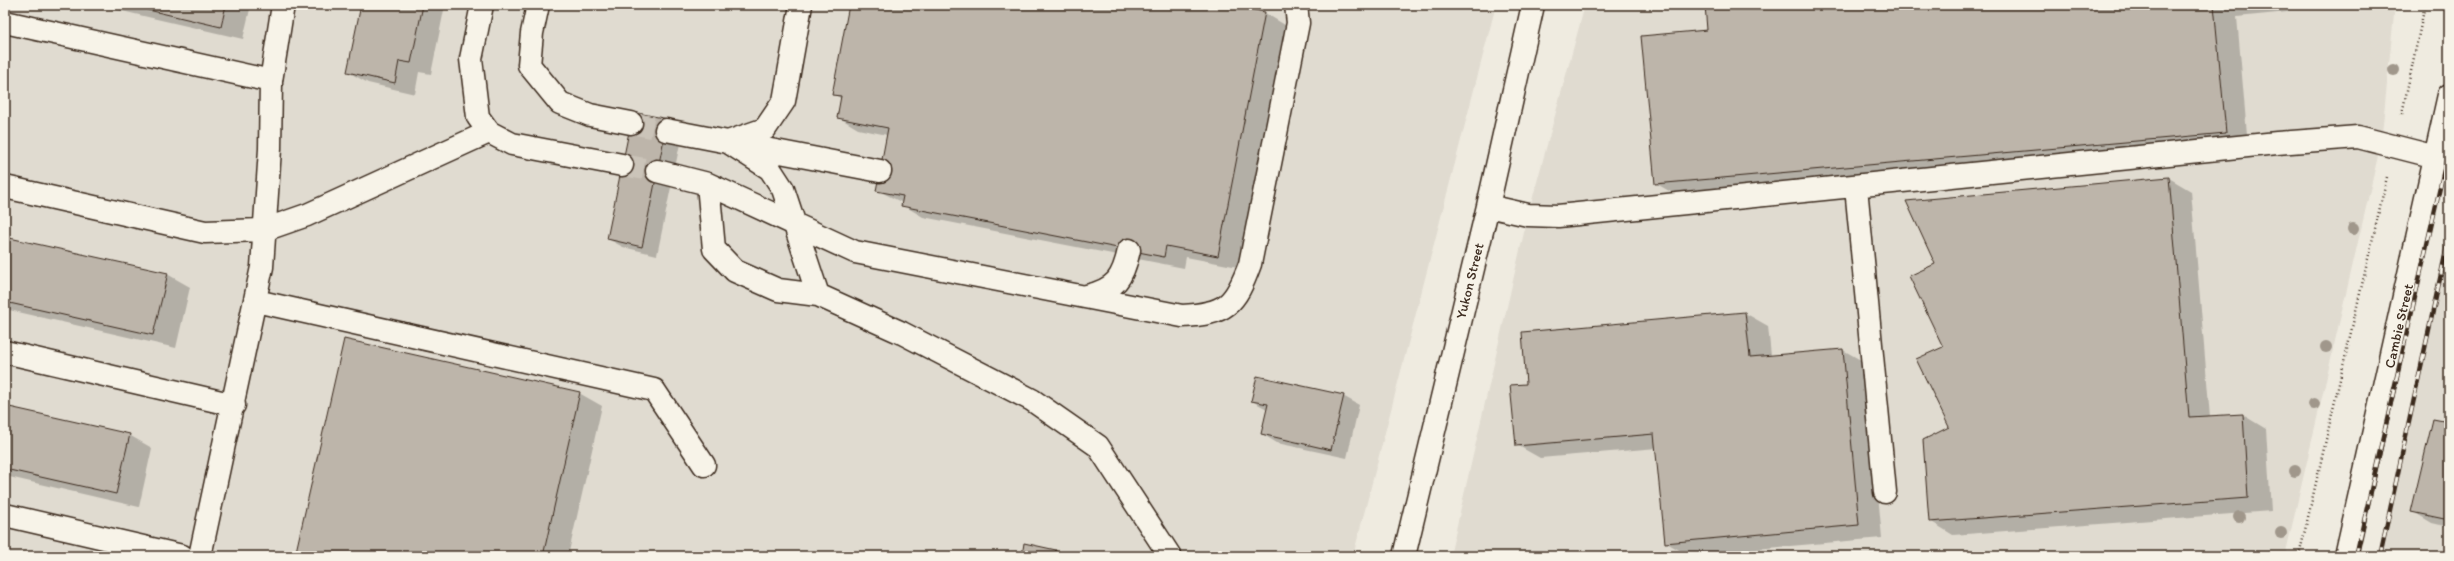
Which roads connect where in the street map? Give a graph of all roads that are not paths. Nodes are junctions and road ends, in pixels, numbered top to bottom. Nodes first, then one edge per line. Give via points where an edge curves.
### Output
1 (283, 5) edge
2 (482, 5) edge
3 (538, 5) edge
4 (801, 5) edge
5 (1296, 5) edge
6 (1533, 5) edge
7 (5, 22) edge
8 (271, 81) junction
9 (2449, 95) edge
10 (631, 123) tunnel mouth
11 (666, 130) tunnel mouth
12 (488, 132) junction
13 (728, 142) junction
14 (2436, 157) junction
15 (622, 165) tunnel mouth
16 (657, 171) tunnel mouth
17 (880, 171) dead end
18 (708, 184) junction
19 (5, 187) edge
20 (1856, 188) junction
21 (1488, 206) junction
22 (794, 224) junction
23 (264, 230) junction
24 (1129, 250) dead end
25 (818, 295) junction
26 (1087, 296) junction
27 (256, 301) junction
28 (5, 352) edge
29 (234, 405) junction
30 (704, 465) dead end
31 (1885, 492) dead end
32 (5, 515) edge
33 (182, 556) edge
34 (200, 556) edge
35 (1170, 556) edge
36 (1404, 556) edge
37 (2346, 556) edge

1 - 8 street
2 - 12 street via 471,59 478,117
3 - 10 street via 529,65 560,103 590,115
4 - 13 street via 784,101 765,129
5 - 26 street via 1296,31 1250,264 1241,290 1225,308 1206,315 1182,316
6 - 21 street, Yukon Street
7 - 8 street
8 - 23 street via 270,149
9 - 14 street, Cambie Street
11 - 13 street
12 - 15 street via 512,144
12 - 23 street via 307,215
13 - 17 street
13 - 22 street via 770,169 783,189
14 - 20 street via 2358,137
14 - 37 street, Cambie Street
16 - 18 street
18 - 22 street
18 - 25 street via 714,249 729,266 778,290
19 - 23 street via 205,232
20 - 21 street via 1558,216 1528,215
20 - 31 street
21 - 36 street, Yukon Street
22 - 25 street
22 - 26 street via 855,252
23 - 27 street via 262,267
24 - 26 street via 1124,270 1116,282 1104,292
25 - 35 street via 902,333 1032,400 1098,446
27 - 29 street
27 - 30 street via 654,390
28 - 29 street
29 - 34 street
32 - 33 street

